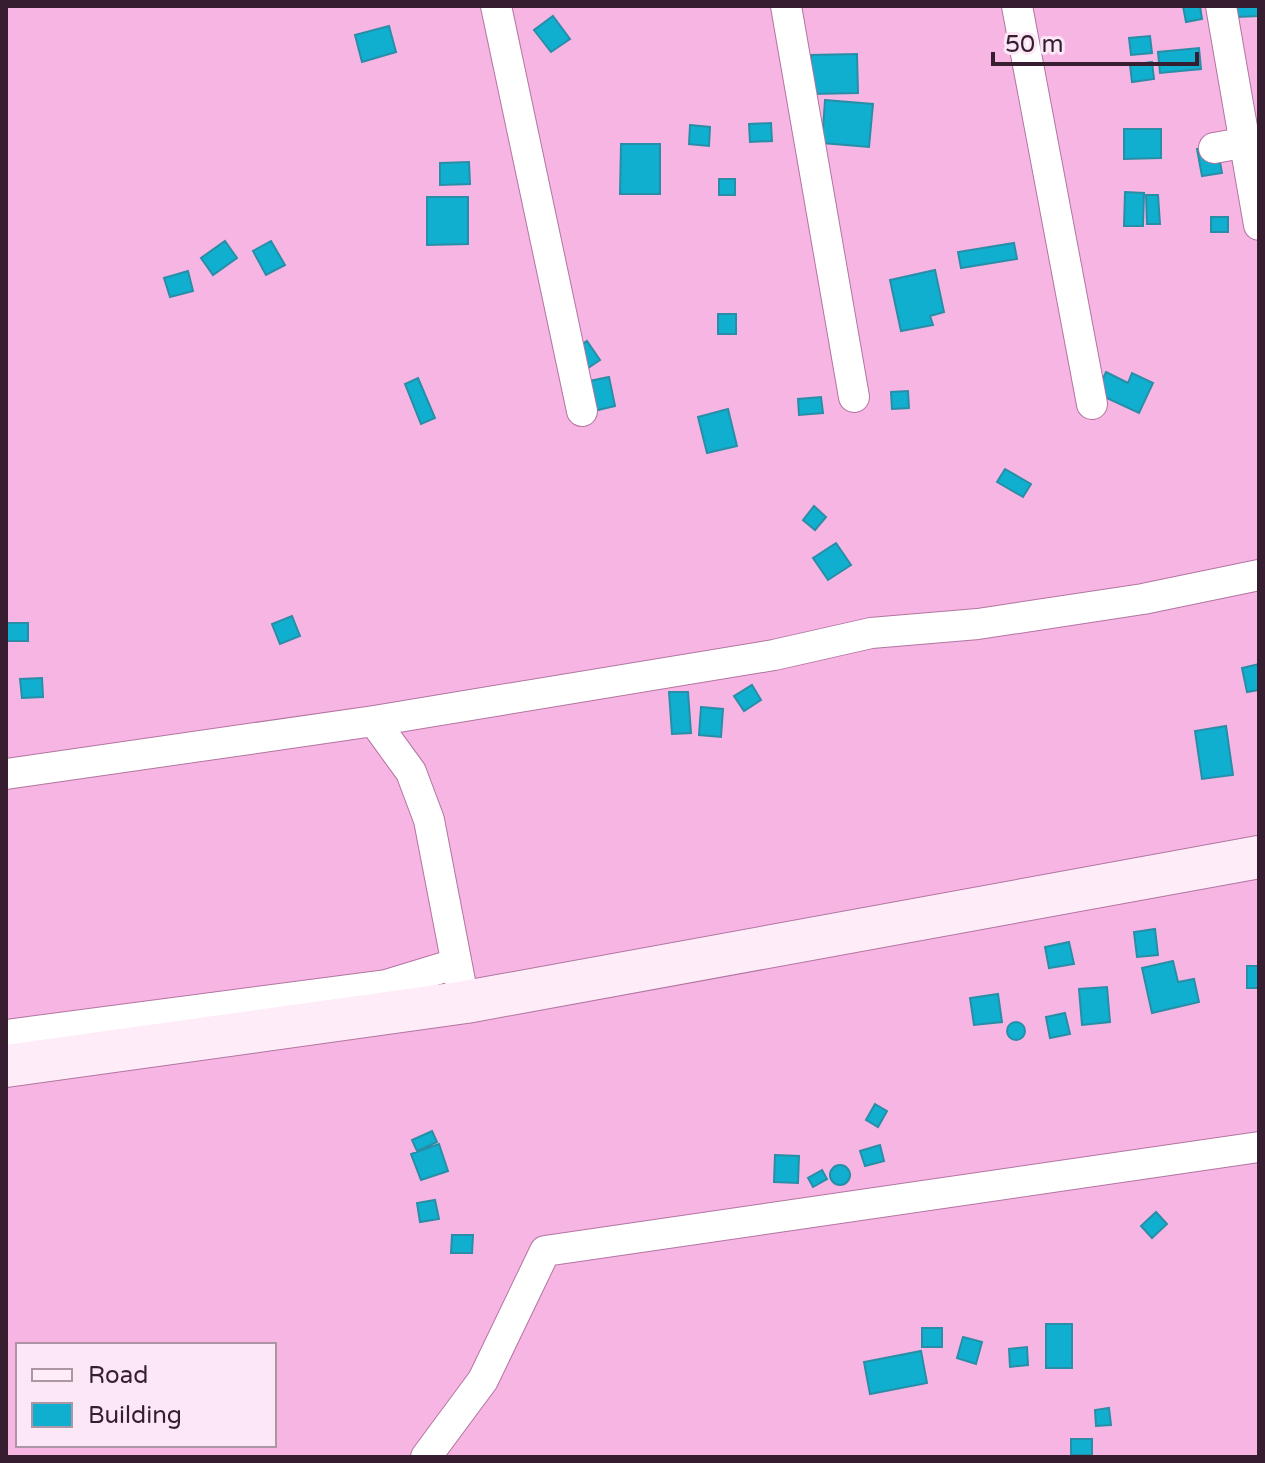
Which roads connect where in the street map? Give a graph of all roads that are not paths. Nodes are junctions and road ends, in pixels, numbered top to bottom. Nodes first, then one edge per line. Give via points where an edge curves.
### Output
1 (496, 6) edge
2 (786, 6) edge
3 (1017, 6) edge
4 (1221, 6) edge
5 (1259, 140) edge
6 (1214, 148) dead end
7 (1259, 225) edge
8 (854, 397) dead end
9 (1092, 404) dead end
10 (582, 411) dead end
11 (1259, 575) edge
12 (374, 721) junction
13 (6, 774) edge
14 (1259, 857) edge
15 (461, 983) junction
16 (6, 1035) edge
17 (6, 1066) edge
18 (1259, 1147) edge
19 (426, 1457) edge

1 - 10 street
2 - 8 street
3 - 9 street
4 - 7 street
5 - 6 street
11 - 12 street via 978,624 871,633 774,655
12 - 13 street
12 - 15 street via 411,772 429,820
14 - 15 street
15 - 16 street via 386,985
15 - 17 street
18 - 19 street via 545,1251 483,1380

